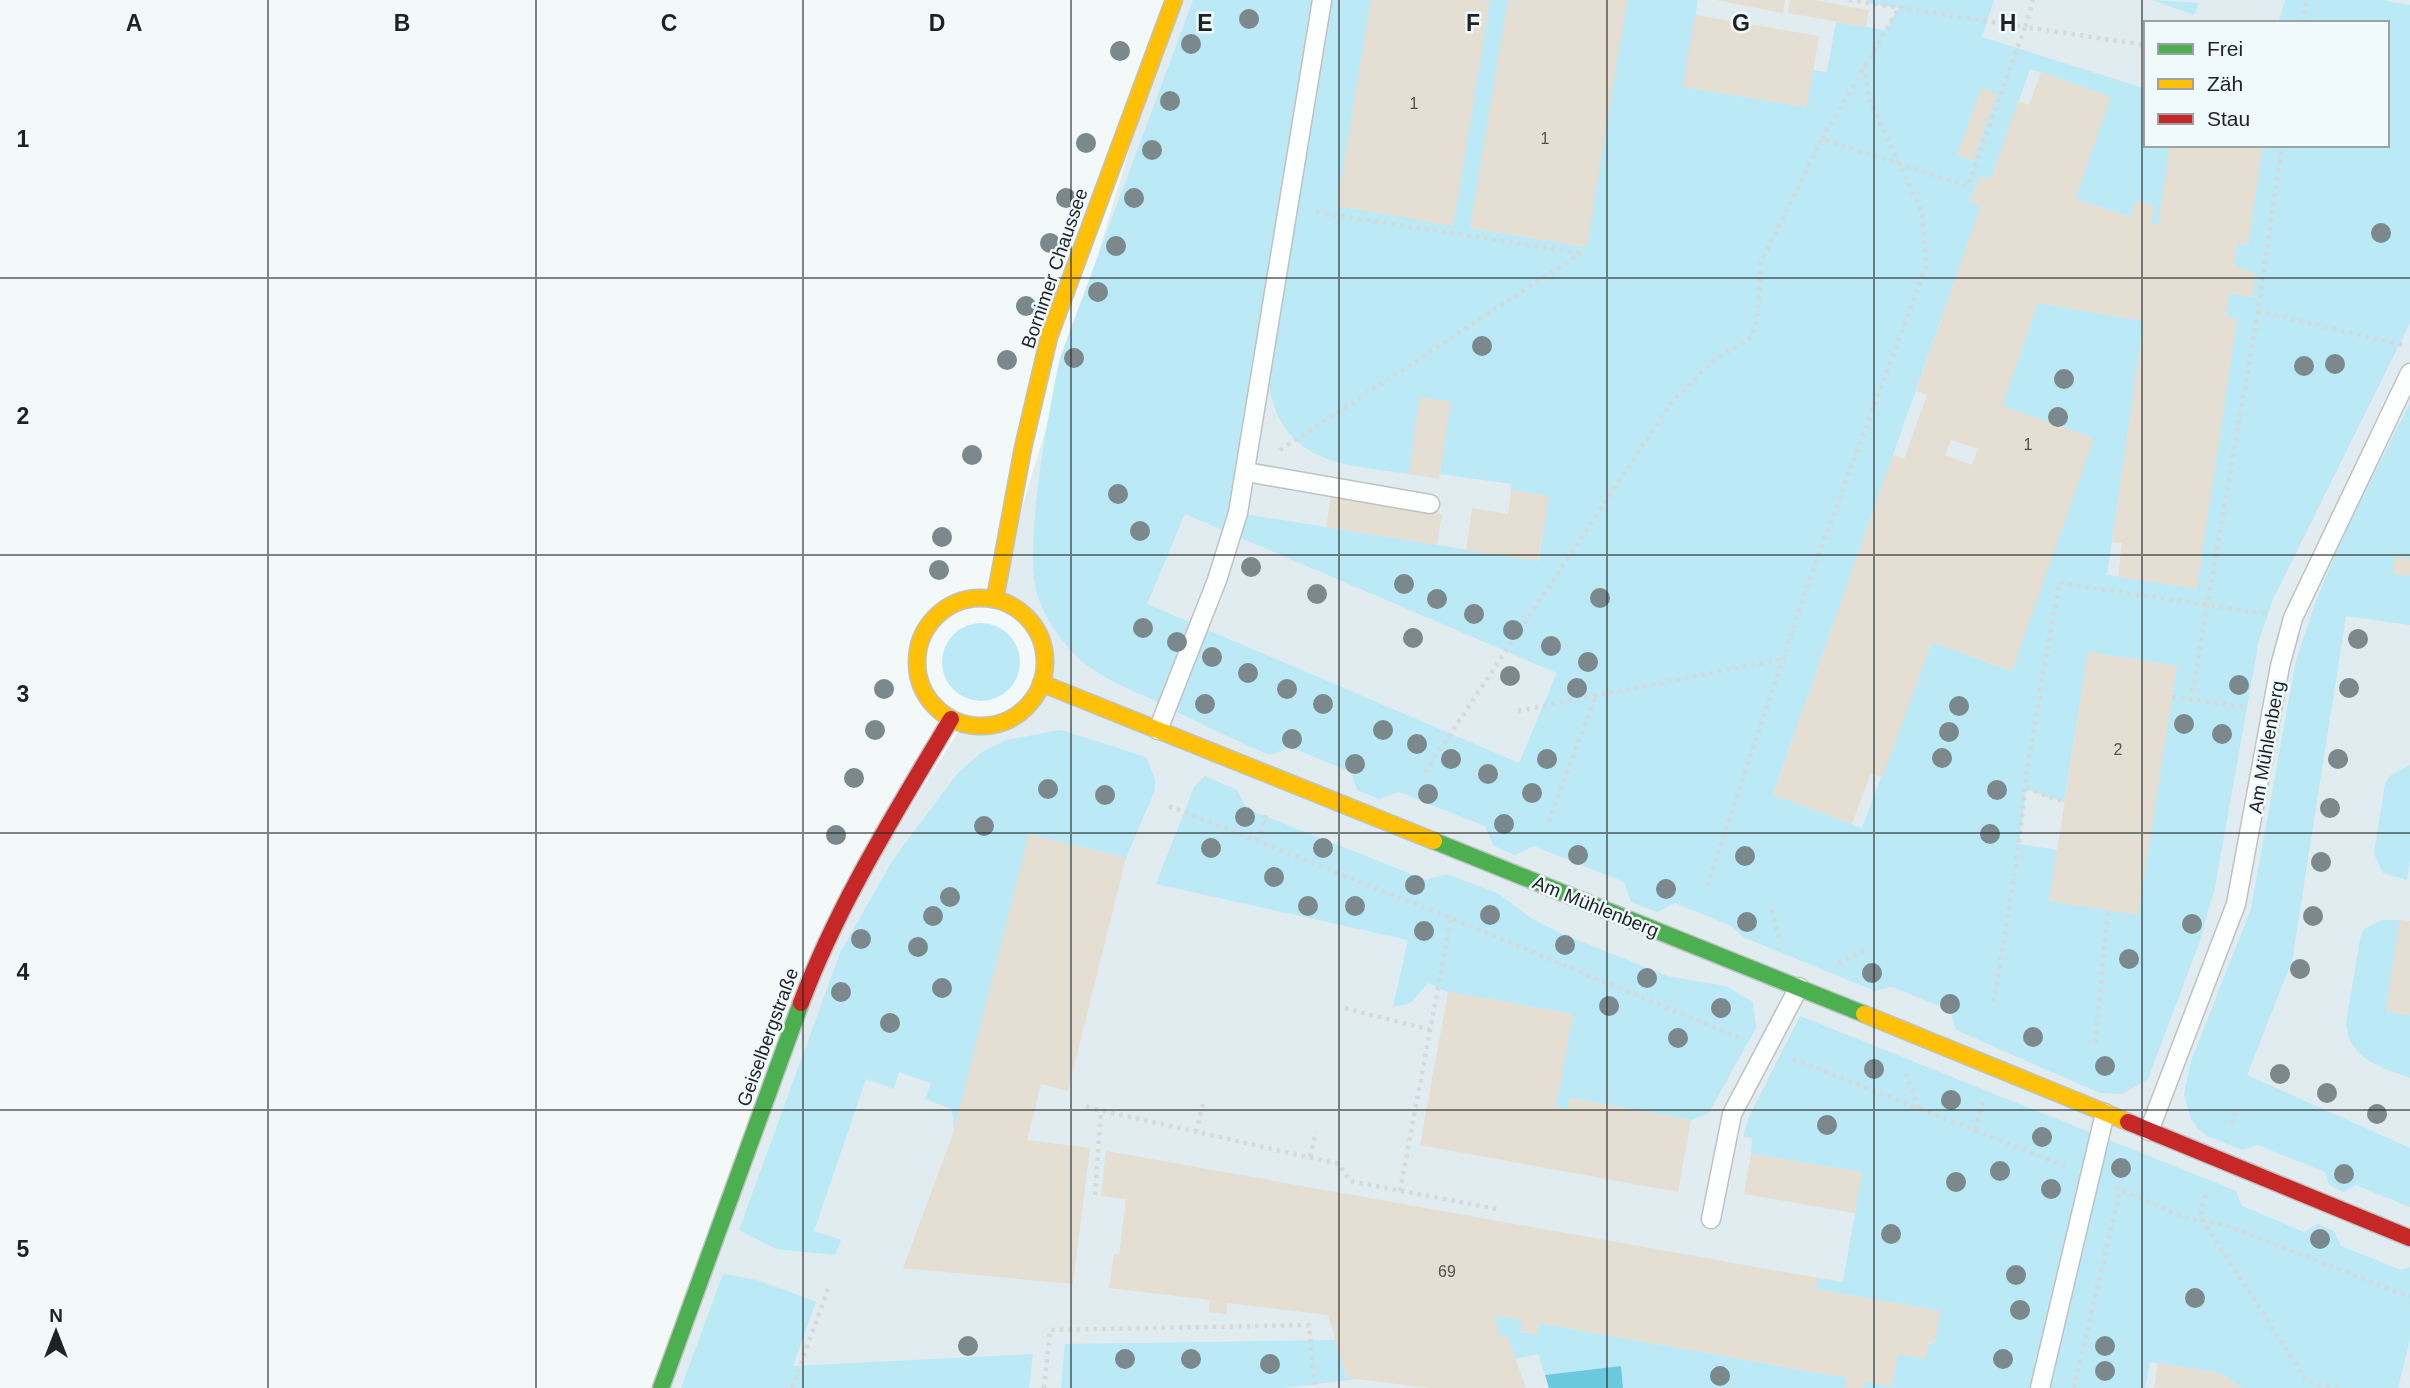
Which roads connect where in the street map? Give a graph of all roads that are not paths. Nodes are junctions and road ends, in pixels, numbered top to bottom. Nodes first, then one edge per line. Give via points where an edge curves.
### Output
1 (1174, 0) edge
2 (1322, 0) edge
3 (2410, 373) edge
4 (1246, 472) junction
5 (1430, 504) dead end
6 (995, 599) junction
7 (1041, 683) junction
8 (951, 719) junction
9 (1158, 730) junction
10 (1799, 987) junction
11 (2105, 1113) junction
12 (2150, 1131) junction
13 (1711, 1219) dead end
14 (2410, 1238) edge
15 (661, 1388) edge
16 (2040, 1388) edge

1 - 6 street, Bornimer Chaussee via 1049,337
2 - 4 lane
3 - 12 lane, Am Mühlenberg via 2294,618 2236,904
4 - 5 lane
4 - 9 lane via 1217,580
6 - 7 street via 1021,611 1038,633 1045,663
6 - 8 street via 955,603 925,630 917,670 923,690
7 - 8 street via 1028,706 1003,722 975,726
7 - 9 street, Am Mühlenberg
8 - 15 street, Geiselbergstraße via 822,947
9 - 10 street, Am Mühlenberg
10 - 11 street, Am Mühlenberg
10 - 13 lane via 1729,1123
11 - 12 street, Am Mühlenberg
11 - 16 lane
12 - 14 street, Am Mühlenberg

